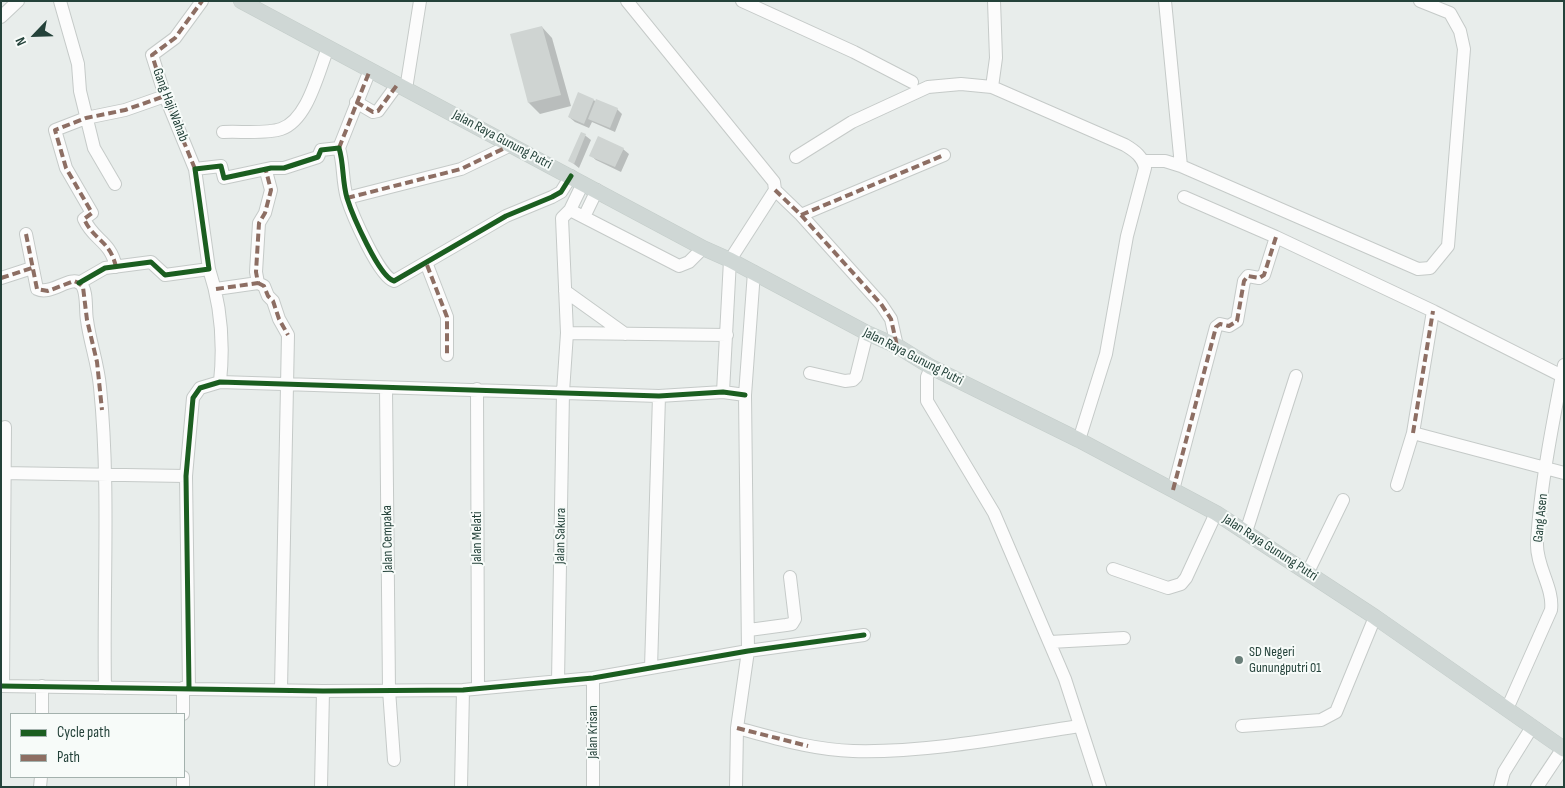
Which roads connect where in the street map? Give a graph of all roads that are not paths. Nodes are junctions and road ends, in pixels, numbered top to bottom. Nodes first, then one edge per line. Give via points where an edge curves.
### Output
1 (18, 1) edge
2 (60, 1) edge
3 (202, 1) edge
4 (241, 1) edge
5 (420, 1) edge
6 (627, 1) edge
7 (742, 1) edge
8 (994, 1) edge
9 (1164, 1) edge
10 (1420, 1) edge
11 (1, 17) edge
12 (328, 48) junction
13 (370, 70) junction
14 (912, 82) dead end
15 (401, 87) junction
16 (992, 87) junction
17 (165, 96) junction
18 (356, 102) junction
19 (86, 118) junction
20 (224, 132) dead end
21 (511, 145) junction
22 (338, 148) junction
23 (944, 155) dead end
24 (796, 157) dead end
25 (1144, 161) junction
26 (1181, 166) junction
27 (195, 169) junction
28 (266, 171) junction
29 (577, 180) junction
30 (114, 184) dead end
31 (597, 190) junction
32 (775, 190) junction
33 (347, 198) junction
34 (1184, 198) dead end
35 (570, 210) junction
36 (801, 215) junction
37 (584, 217) junction
38 (26, 234) dead end
39 (1276, 236) junction
40 (703, 248) junction
41 (730, 260) junction
42 (427, 264) junction
43 (116, 267) junction
44 (32, 268) junction
45 (209, 269) junction
46 (754, 272) junction
47 (1, 278) edge
48 (80, 283) junction
49 (258, 283) junction
50 (216, 289) junction
51 (565, 290) junction
52 (1433, 311) junction
53 (567, 333) junction
54 (867, 333) junction
55 (625, 334) junction
56 (727, 335) junction
57 (897, 346) junction
58 (447, 355) dead end
59 (931, 367) junction
60 (810, 373) dead end
61 (1563, 373) edge
62 (1296, 376) dead end
63 (220, 382) junction
64 (287, 384) junction
65 (386, 389) junction
66 (477, 389) junction
67 (563, 392) junction
68 (723, 392) junction
69 (746, 395) junction
70 (659, 396) junction
71 (6, 427) dead end
72 (1413, 433) junction
73 (1079, 440) junction
74 (1547, 469) junction
75 (3, 473) edge
76 (1564, 473) edge
77 (104, 476) junction
78 (186, 476) junction
79 (1397, 485) dead end
80 (1173, 490) junction
81 (1343, 500) dead end
82 (1216, 513) junction
83 (1246, 532) junction
84 (1113, 569) dead end
85 (1308, 572) junction
86 (790, 577) dead end
87 (1558, 612) edge
88 (1375, 617) junction
89 (749, 630) junction
90 (864, 635) dead end
91 (1124, 638) dead end
92 (1050, 642) junction
93 (748, 651) junction
94 (651, 668) junction
95 (593, 678) junction
96 (558, 681) junction
97 (2, 686) edge
98 (42, 686) junction
99 (105, 688) junction
100 (186, 688) junction
101 (478, 688) junction
102 (281, 689) junction
103 (390, 690) junction
104 (463, 690) junction
105 (323, 691) junction
106 (1507, 709) junction
107 (42, 713) edge
108 (183, 713) edge
109 (1080, 726) junction
110 (1242, 726) dead end
111 (1532, 727) junction
112 (736, 728) junction
113 (1563, 748) edge
114 (394, 760) dead end
115 (322, 787) edge
116 (461, 787) edge
117 (593, 787) edge
118 (736, 787) edge
119 (1100, 787) edge
120 (1500, 787) edge
121 (1537, 787) edge

1 - 11 street
2 - 19 street via 78,64
3 - 17 street, Gang Haji Wahab via 175,38 152,55
4 - 12 main road, Jalan Raya Gunung Putri
5 - 15 street
6 - 32 street via 772,177
7 - 14 street
8 - 16 street via 996,58
9 - 26 street
10 - 26 street via 1450,13 1460,31 1464,49 1448,246 1430,268 1418,269
12 - 13 main road, Jalan Raya Gunung Putri
12 - 20 street via 308,102 292,123 280,129
13 - 15 main road, Jalan Raya Gunung Putri
13 - 18 street
15 - 18 street via 378,111 373,112
15 - 21 main road, Jalan Raya Gunung Putri
16 - 24 street via 961,84 928,87 852,122
16 - 25 street via 1126,145
17 - 19 street via 125,110
17 - 27 street, Gang Haji Wahab
18 - 22 street
19 - 30 street via 94,148
19 - 43 street via 55,130 66,168 92,213 84,219 113,254
21 - 29 main road, Jalan Raya Gunung Putri
21 - 33 street via 461,169
22 - 28 street via 321,150 318,157
22 - 33 street via 343,161
23 - 36 street
25 - 26 street via 1165,161
25 - 73 street via 1106,354
27 - 28 street via 221,166 224,178
27 - 45 street, Gang Haji Wahab
28 - 49 street via 271,190 259,223
29 - 31 main road, Jalan Raya Gunung Putri
29 - 35 street, Jalan Sakura
29 - 42 street via 561,192 506,216
31 - 37 street
31 - 40 main road, Jalan Raya Gunung Putri
32 - 36 street
32 - 41 street
33 - 42 street via 360,231 390,280 397,281
34 - 39 street
35 - 37 street
35 - 51 street, Jalan Sakura via 562,218 561,228
36 - 57 street via 881,304 891,319
37 - 40 street via 679,266 690,262
38 - 44 street
39 - 52 street
39 - 80 street via 1264,275 1259,278 1248,276 1244,281 1237,321 1232,326 1220,324 1216,327
40 - 41 main road, Jalan Raya Gunung Putri
41 - 46 main road, Jalan Raya Gunung Putri
41 - 56 street
42 - 58 street via 447,317
43 - 45 street via 151,262 165,275
43 - 48 street via 105,268
44 - 47 street
44 - 48 street via 37,289 42,292 74,281
45 - 50 street, Gang Haji Wahab
46 - 54 main road, Jalan Raya Gunung Putri
46 - 69 street
48 - 77 street via 100,385
49 - 50 street
49 - 64 street via 264,286 273,301 288,335
50 - 63 street, Gang Haji Wahab via 224,352
51 - 53 street, Jalan Sakura
51 - 55 street
52 - 61 street
52 - 72 street
53 - 55 street
53 - 67 street, Jalan Sakura
54 - 57 main road, Jalan Raya Gunung Putri
54 - 60 street via 853,380
55 - 56 street
56 - 68 street
57 - 59 main road, Jalan Raya Gunung Putri
59 - 73 main road, Jalan Raya Gunung Putri
59 - 92 street via 927,377 927,401 994,513
61 - 74 street, Gang Asen
62 - 83 street
63 - 64 street
63 - 78 street via 200,388 194,398
64 - 65 street
64 - 102 street
65 - 66 street
65 - 103 street, Jalan Cempaka
66 - 67 street
66 - 101 street, Jalan Melati
67 - 70 street
67 - 96 street, Jalan Sakura
68 - 69 street
68 - 70 street
69 - 89 street
70 - 94 street
71 - 75 street
72 - 74 street
72 - 79 street
73 - 80 main road, Jalan Raya Gunung Putri
74 - 76 street
74 - 87 street, Gang Asen via 1537,545 1550,596
75 - 77 street
75 - 97 street
77 - 78 street
77 - 99 street
78 - 100 street
80 - 82 main road, Jalan Raya Gunung Putri
81 - 85 street
82 - 83 main road, Jalan Raya Gunung Putri
82 - 84 street via 1186,578 1180,584 1168,588
83 - 85 main road, Jalan Raya Gunung Putri
85 - 88 main road, Jalan Raya Gunung Putri
86 - 89 street via 795,619 792,624
87 - 106 street, Gang Asen
88 - 106 main road, Jalan Raya Gunung Putri
88 - 110 street via 1336,712 1321,720
89 - 93 street
90 - 93 street
91 - 92 street
92 - 109 street
93 - 94 street
93 - 112 street
94 - 95 street
95 - 96 street
95 - 117 street, Jalan Krisan
96 - 101 street
97 - 98 street
98 - 99 street
98 - 107 street
99 - 100 street
100 - 102 street
100 - 108 street
101 - 104 street
102 - 105 street
103 - 104 street
103 - 105 street
103 - 114 street, Jalan Cempaka
104 - 116 street
105 - 115 street
106 - 111 main road, Jalan Raya Gunung Putri
109 - 112 street via 969,742 852,751 808,746
109 - 119 street
111 - 113 main road, Jalan Raya Gunung Putri
111 - 120 street via 1504,772
112 - 118 street
113 - 121 street

